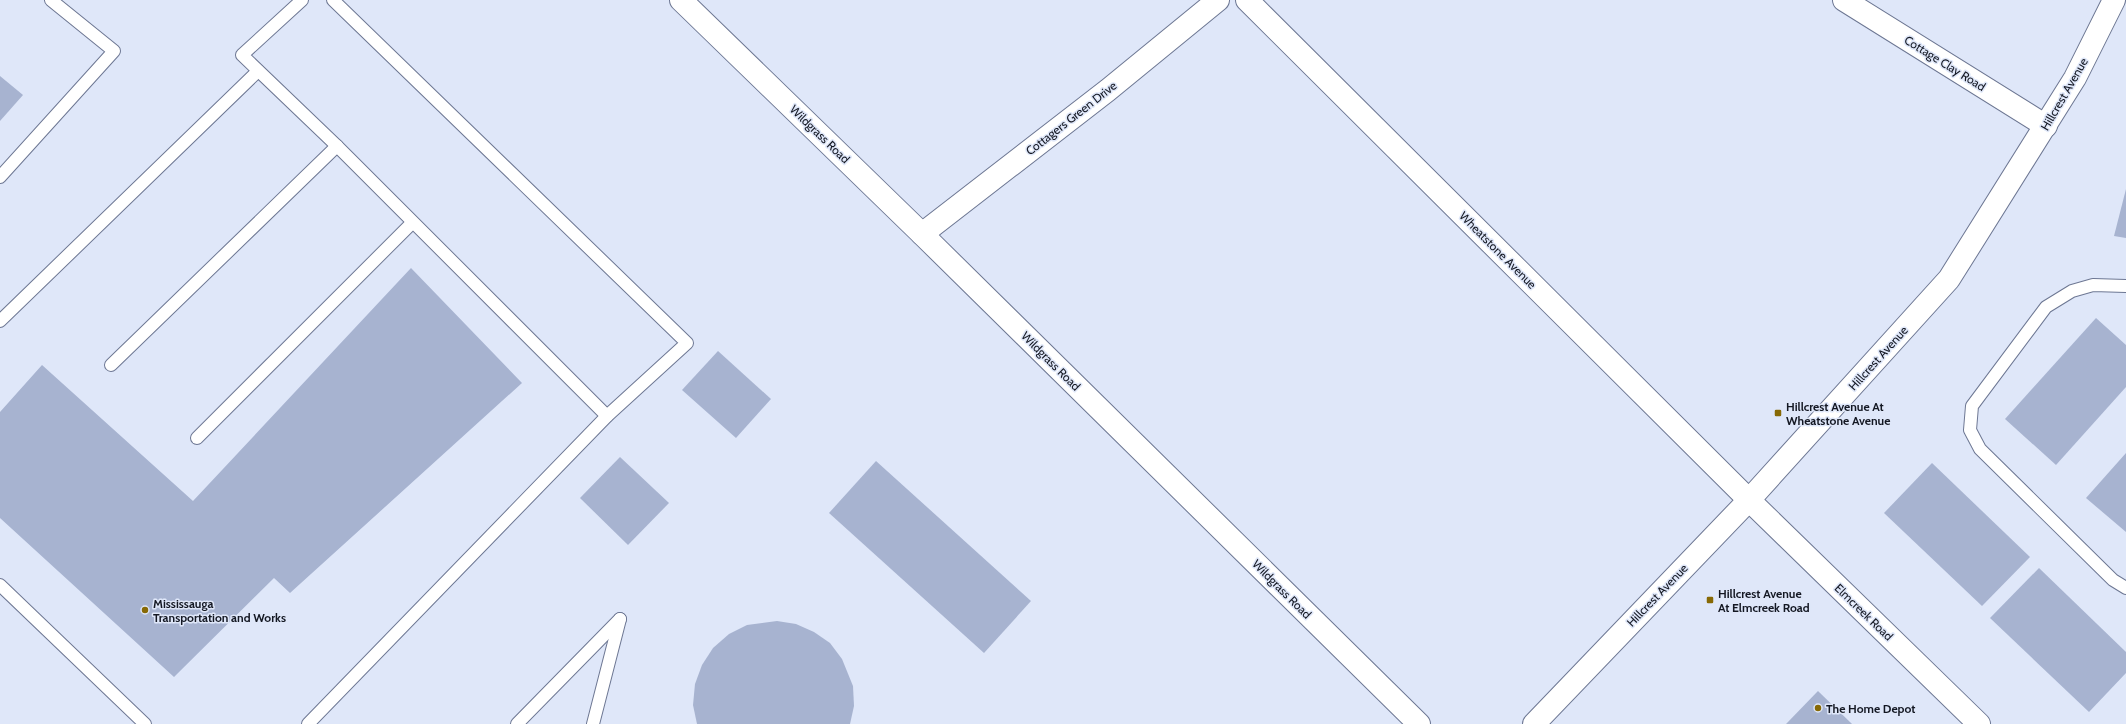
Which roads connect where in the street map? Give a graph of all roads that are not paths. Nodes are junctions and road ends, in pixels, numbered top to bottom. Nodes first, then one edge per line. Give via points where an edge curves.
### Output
1 (51, 0) edge
2 (302, 0) edge
3 (333, 0) edge
4 (681, 0) edge
5 (1218, 0) edge
6 (1247, 0) edge
7 (1844, 0) edge
8 (2114, 0) edge
9 (258, 71) junction
10 (2046, 126) junction
11 (337, 146) junction
12 (0, 177) edge
13 (412, 223) junction
14 (922, 234) junction
15 (2126, 286) edge
16 (0, 321) edge
17 (111, 365) dead end
18 (607, 416) junction
19 (197, 438) dead end
20 (1749, 500) junction
21 (0, 585) edge
22 (2126, 588) edge
23 (145, 724) edge
24 (308, 724) edge
25 (516, 724) edge
26 (593, 724) edge
27 (1420, 724) edge
28 (1534, 724) edge
29 (1980, 724) edge

1 - 12 lane via 114,51
2 - 9 lane via 242,55
3 - 18 lane via 687,342
4 - 14 street, Wildgrass Road
5 - 14 street, Cottagers Green Drive via 1114,85
6 - 20 street, Wheatstone Avenue
7 - 10 street, Cottage Clay Road
8 - 10 street, Hillcrest Avenue via 2075,78
9 - 11 lane
9 - 16 lane
10 - 20 street, Hillcrest Avenue via 1949,279
11 - 13 lane
11 - 17 lane
13 - 18 lane
13 - 19 lane
14 - 27 street, Wildgrass Road
15 - 22 lane via 2093,286 2079,289 2046,307 1972,406 1970,430 1980,450 2113,580
18 - 24 lane
20 - 28 street, Hillcrest Avenue
20 - 29 street, Elmcreek Road
21 - 23 lane
25 - 26 lane via 620,618

